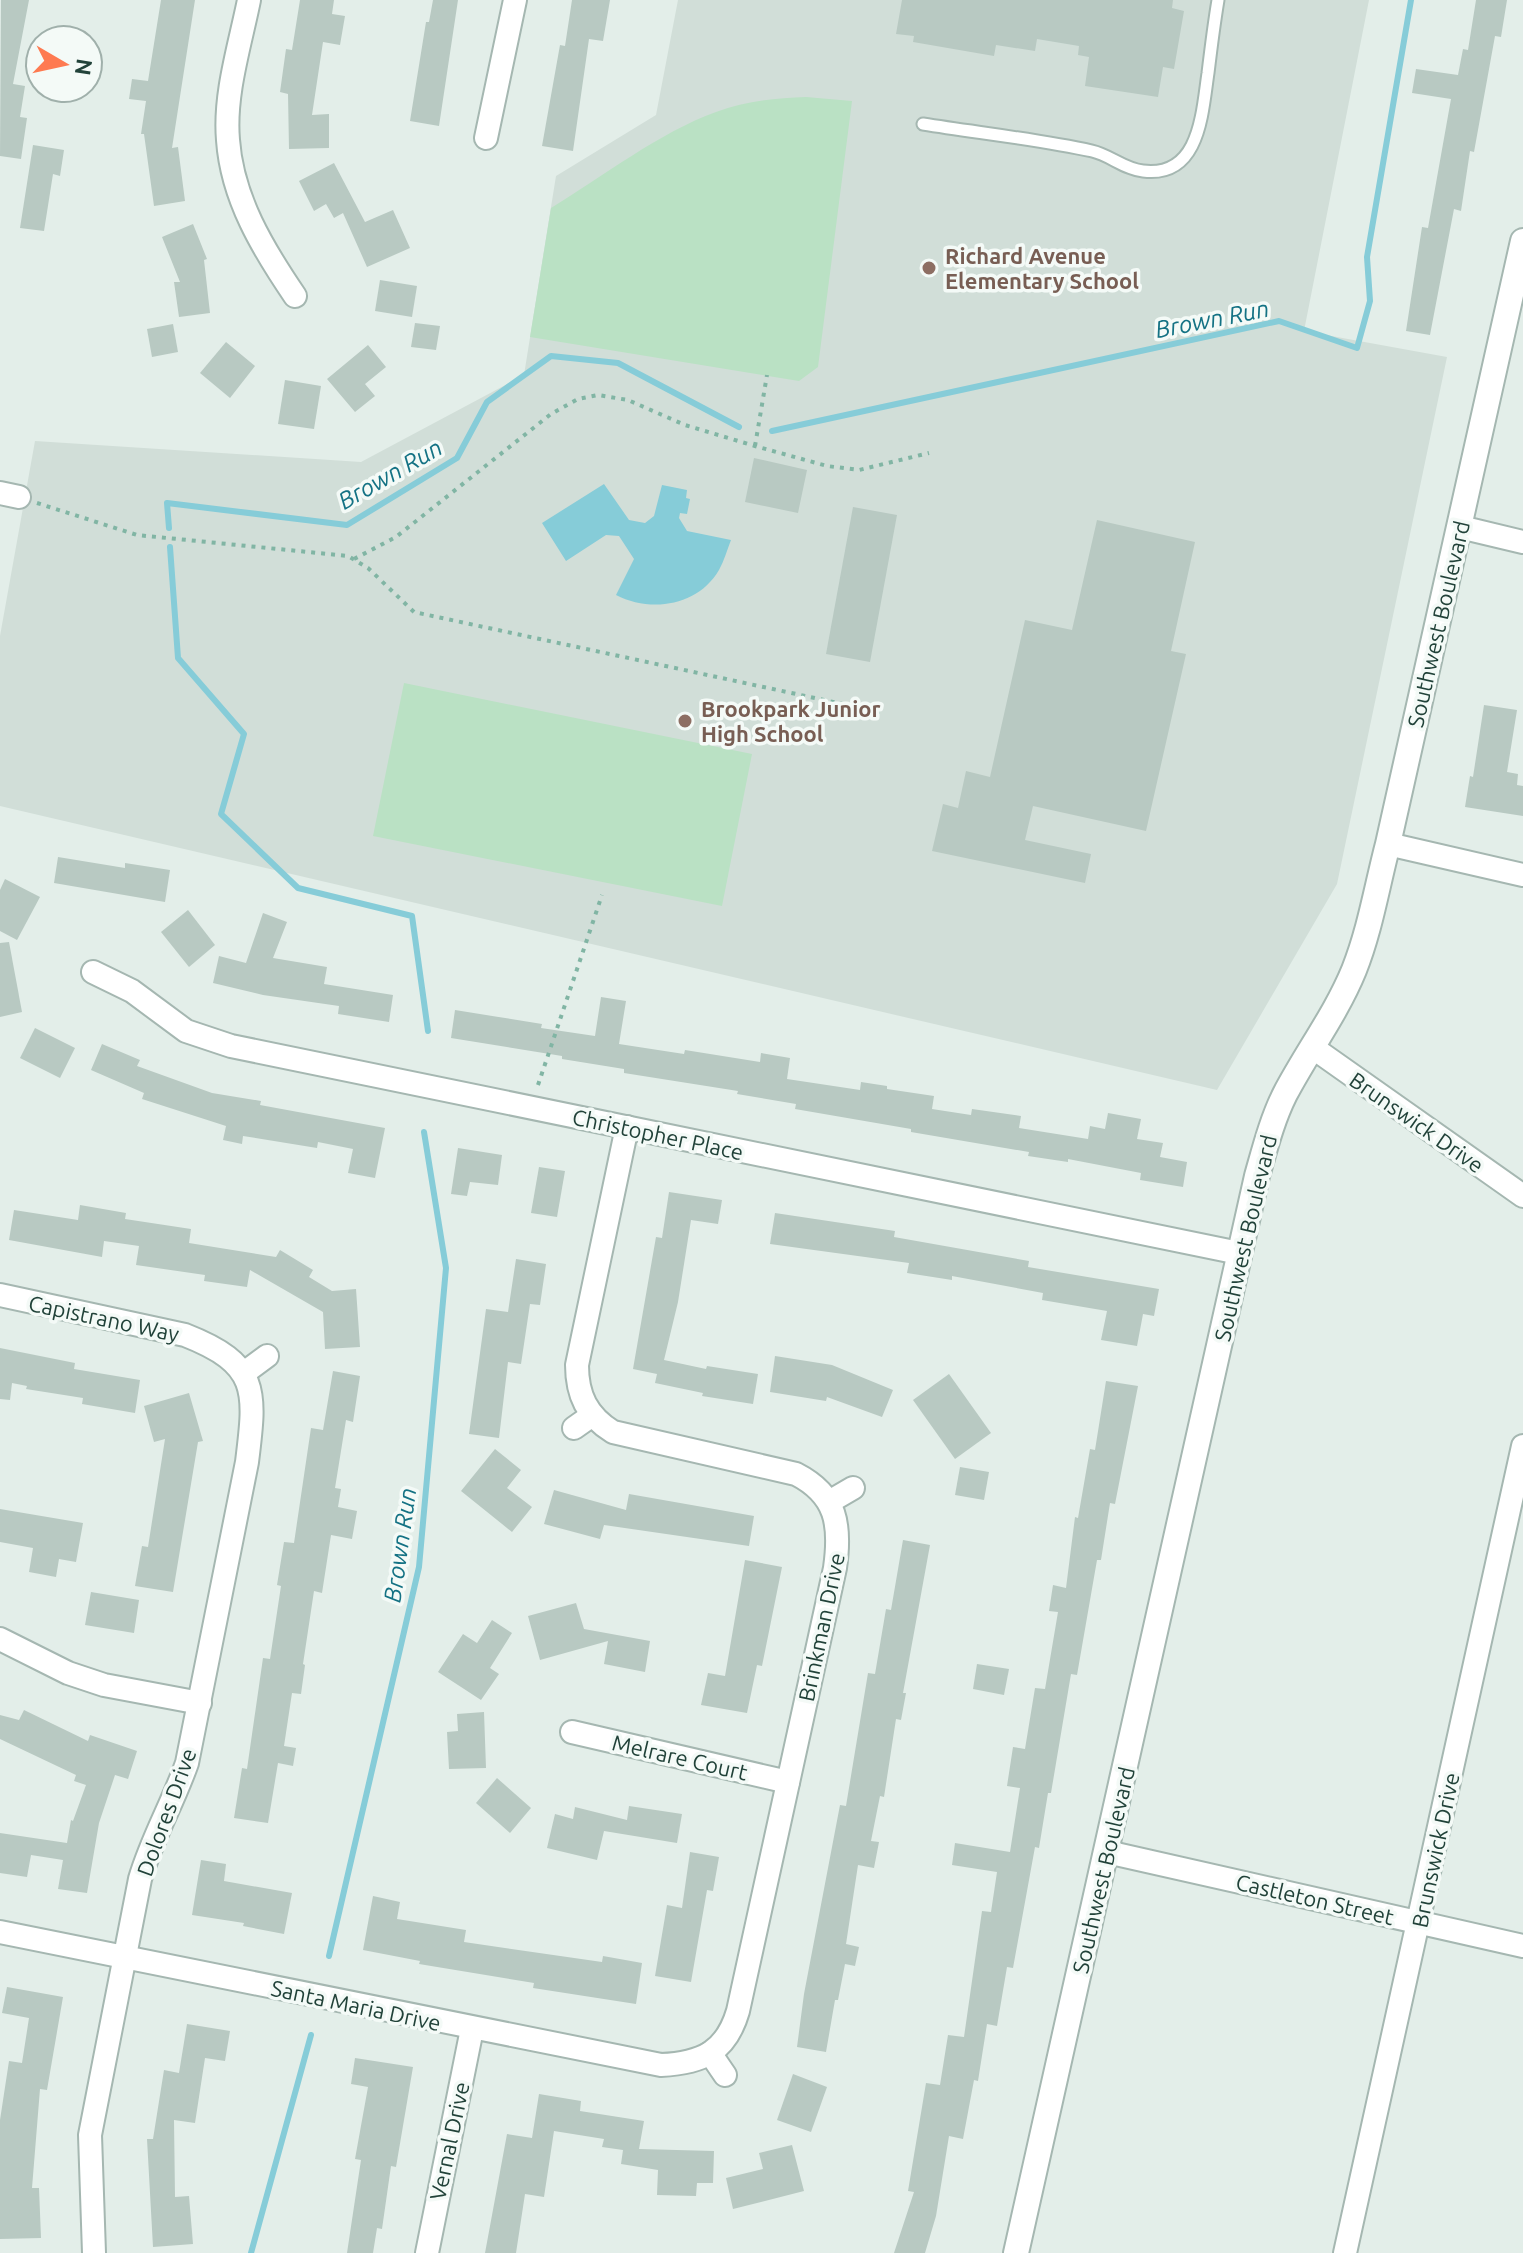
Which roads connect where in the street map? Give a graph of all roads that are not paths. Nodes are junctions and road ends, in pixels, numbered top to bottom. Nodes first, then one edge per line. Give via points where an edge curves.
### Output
1 (249, 0) edge
2 (515, 0) edge
3 (1218, 0) edge
4 (923, 124) dead end
5 (486, 138) dead end
6 (1523, 241) edge
7 (295, 296) dead end
8 (1460, 527) junction
9 (1523, 542) edge
10 (1388, 844) junction
11 (1523, 875) edge
12 (93, 972) dead end
13 (1312, 1047) junction
14 (627, 1127) junction
15 (1523, 1196) edge
16 (1239, 1253) junction
17 (0, 1295) edge
18 (267, 1356) dead end
19 (244, 1373) junction
20 (1523, 1446) edge
21 (853, 1488) dead end
22 (829, 1502) junction
23 (0, 1639) edge
24 (200, 1703) junction
25 (572, 1732) dead end
26 (788, 1782) junction
27 (1107, 1852) junction
28 (1419, 1923) junction
29 (0, 1932) edge
30 (1523, 1946) edge
31 (124, 1957) junction
32 (472, 2029) junction
33 (710, 2053) junction
34 (725, 2075) dead end
35 (94, 2253) edge
36 (427, 2253) edge
37 (1016, 2253) edge
38 (1345, 2253) edge

1 - 7 street via 227,138 247,215
2 - 5 street
3 - 4 lane via 1199,132 1174,166 1132,169 1096,151
6 - 8 street, Southwest Boulevard
8 - 9 street
8 - 10 street, Southwest Boulevard
10 - 11 street
10 - 13 street, Southwest Boulevard via 1355,968
12 - 14 street, Christopher Place via 205,1039
13 - 15 street, Brunswick Drive
13 - 16 street, Southwest Boulevard via 1269,1133
14 - 16 street, Christopher Place
14 - 22 street via 577,1365 582,1422 796,1474
16 - 27 street, Southwest Boulevard
17 - 19 street, Capistrano Way via 185,1335 230,1358
18 - 19 street
19 - 24 street, Dolores Drive via 253,1415 247,1462
20 - 28 street, Brunswick Drive
21 - 22 street
22 - 26 street, Brinkman Drive via 839,1539 835,1568
23 - 24 street via 104,1685
24 - 31 street, Dolores Drive via 187,1763 150,1844
25 - 26 street, Melrare Court
26 - 33 street, Brinkman Drive via 738,2011 728,2035
27 - 28 street, Castleton Street
27 - 37 street, Southwest Boulevard
28 - 30 street, Castleton Street
28 - 38 street, Brunswick Drive
29 - 31 street, Santa Maria Drive
31 - 32 street, Santa Maria Drive
31 - 35 street, Dolores Drive via 90,2135
32 - 33 street, Santa Maria Drive via 661,2065 687,2064
32 - 36 street, Vernal Drive
33 - 34 street

